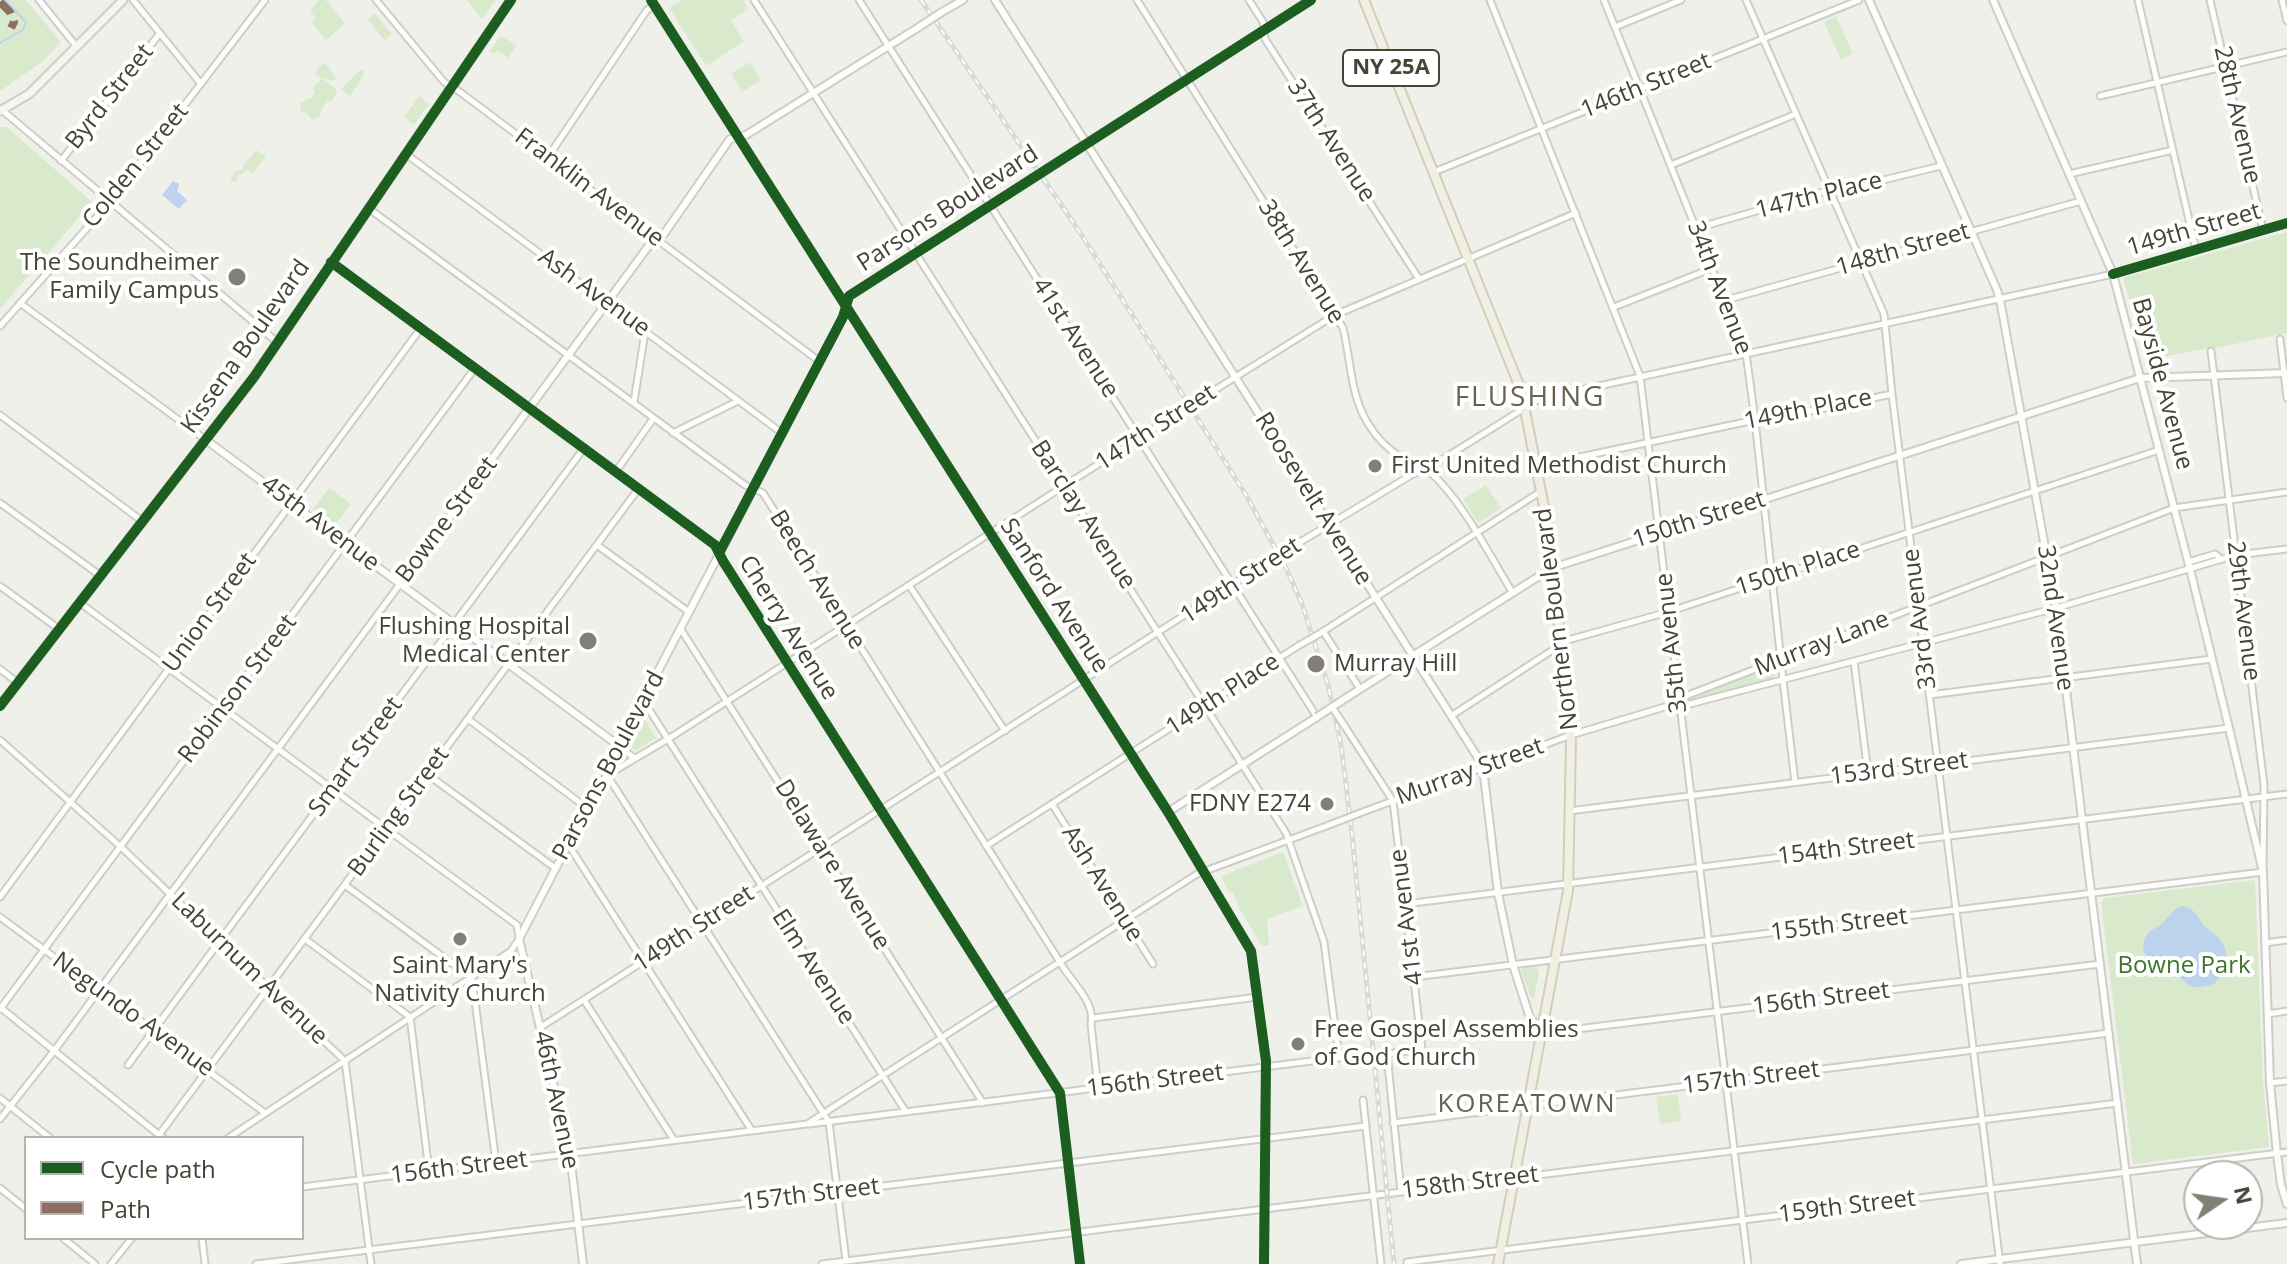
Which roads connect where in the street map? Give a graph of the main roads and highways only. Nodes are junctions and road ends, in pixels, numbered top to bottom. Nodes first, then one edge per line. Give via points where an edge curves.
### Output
1 (123, 0) edge
2 (511, 0) edge
3 (1364, 0) edge
4 (1, 110) edge
5 (0, 706) edge
6 (1498, 1264) edge

1 - 4 main road via 29,94
2 - 5 main road, Kissena Boulevard via 277,342
3 - 6 main road, Northern Boulevard / NY 25A via 1521,390 1541,492 1571,735 1569,884

